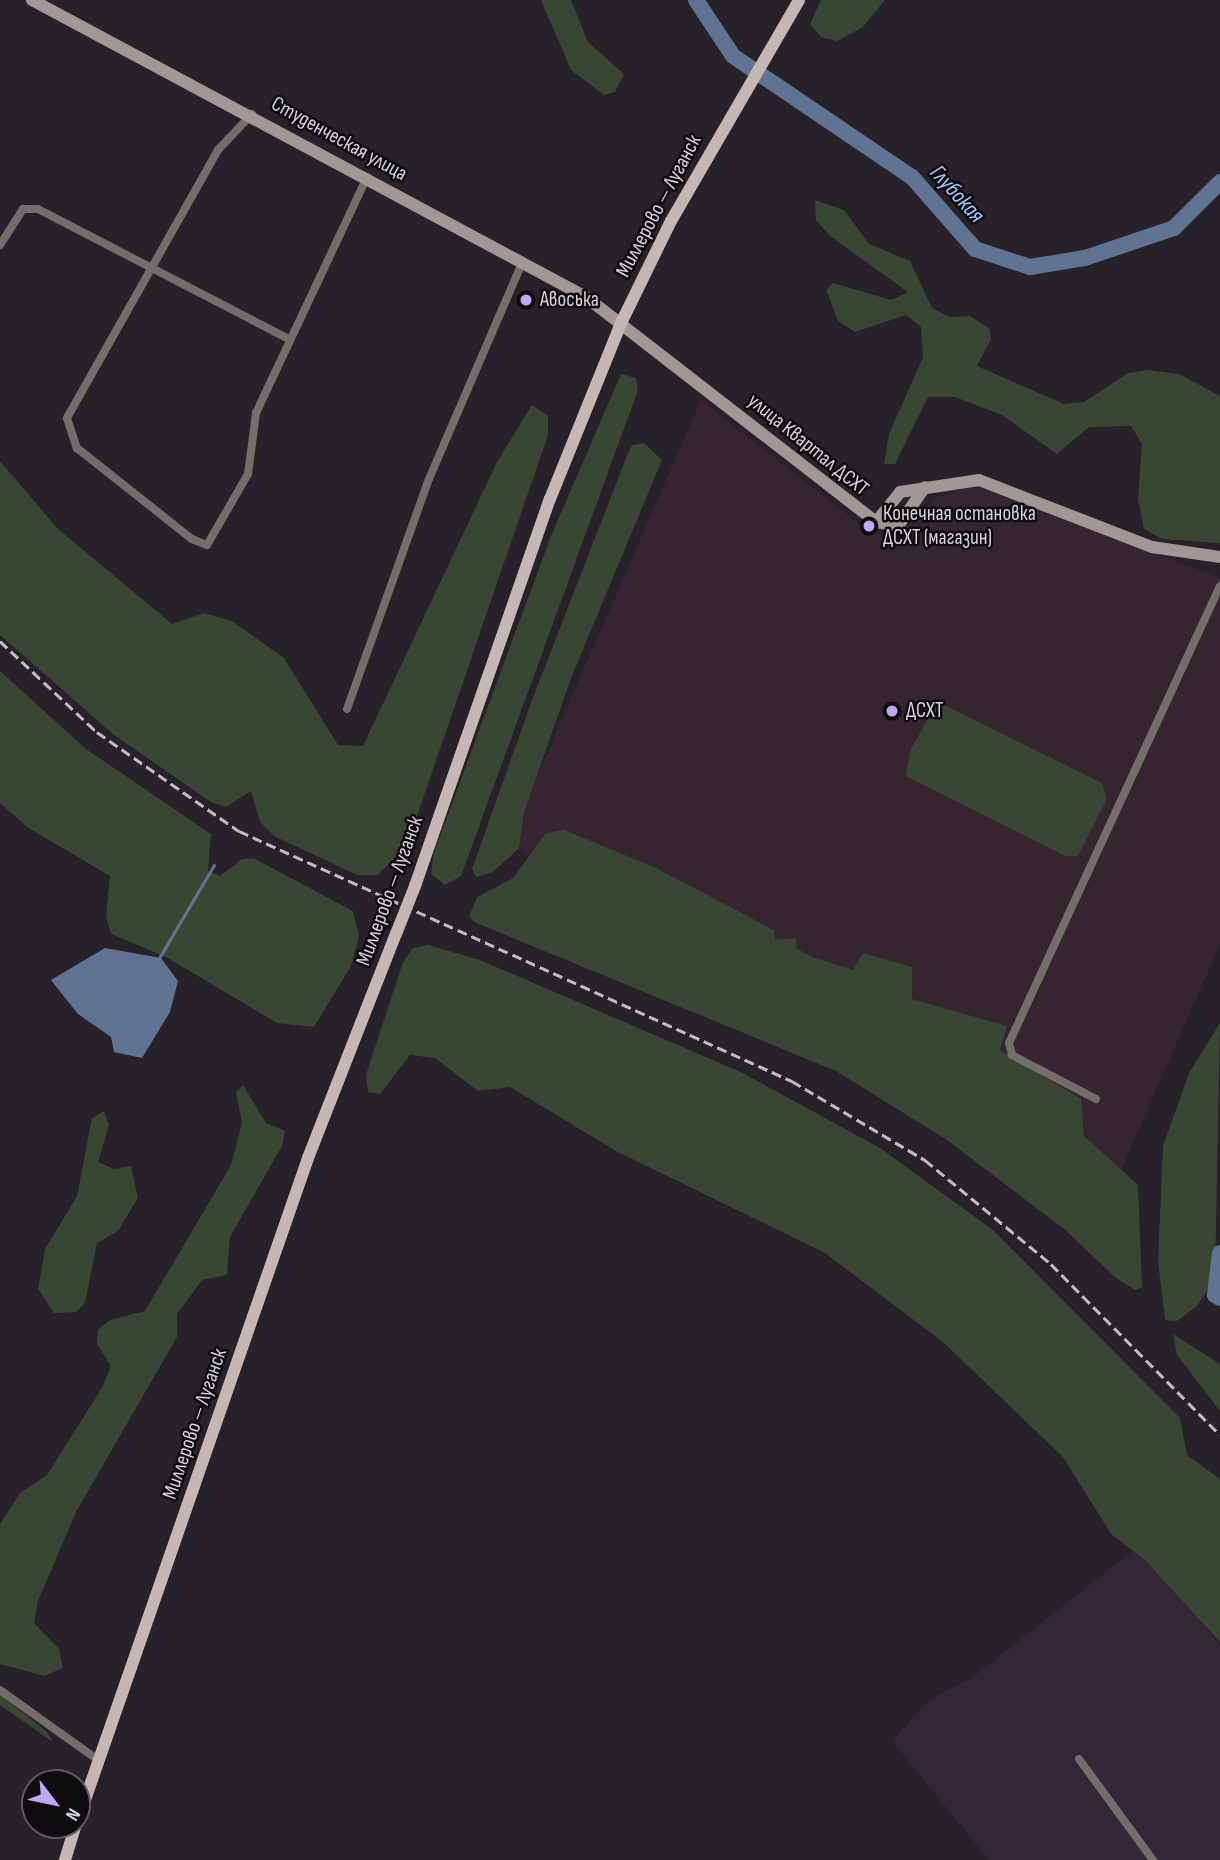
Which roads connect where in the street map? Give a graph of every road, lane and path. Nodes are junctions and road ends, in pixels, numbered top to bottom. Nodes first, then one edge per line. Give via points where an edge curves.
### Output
1 (32, 0) edge
2 (799, 0) edge
3 (252, 114) junction
4 (367, 177) junction
5 (0, 245) edge
6 (522, 263) junction
7 (150, 265) junction
8 (622, 321) junction
9 (287, 338) junction
10 (925, 487) junction
11 (876, 522) junction
12 (1220, 557) edge
13 (1220, 586) edge
14 (347, 709) dead end
15 (1096, 1099) dead end
16 (0, 1690) edge
17 (98, 1759) junction
18 (1079, 1759) dead end
19 (91, 1781) edge
20 (72, 1839) edge
21 (65, 1860) edge
22 (1153, 1860) edge

1 - 3 street, Студенческая улица
2 - 8 main road, Миллерово — Луганск via 732,110
3 - 4 street, Студенческая улица
3 - 7 street via 218,150
4 - 6 street, Студенческая улица
4 - 9 street
5 - 7 street via 30,207
6 - 8 street, Студенческая улица
6 - 14 street via 429,479
7 - 9 street
7 - 9 street via 76,392 67,431 92,462 192,539 207,545 248,474 256,413
8 - 11 street, улица Квартал ДСХТ
8 - 17 main road, Миллерово — Луганск, bridge via 550,499 415,886 308,1158
10 - 11 street, улица Квартал ДСХТ via 894,495
10 - 11 street via 898,526
10 - 12 street, улица Квартал ДСХТ via 962,479 987,482 1152,547
13 - 15 street via 1009,1042 1012,1055
16 - 17 street
17 - 19 main road, Миллерово — Луганск
18 - 22 street
20 - 21 main road, Миллерово — Луганск

